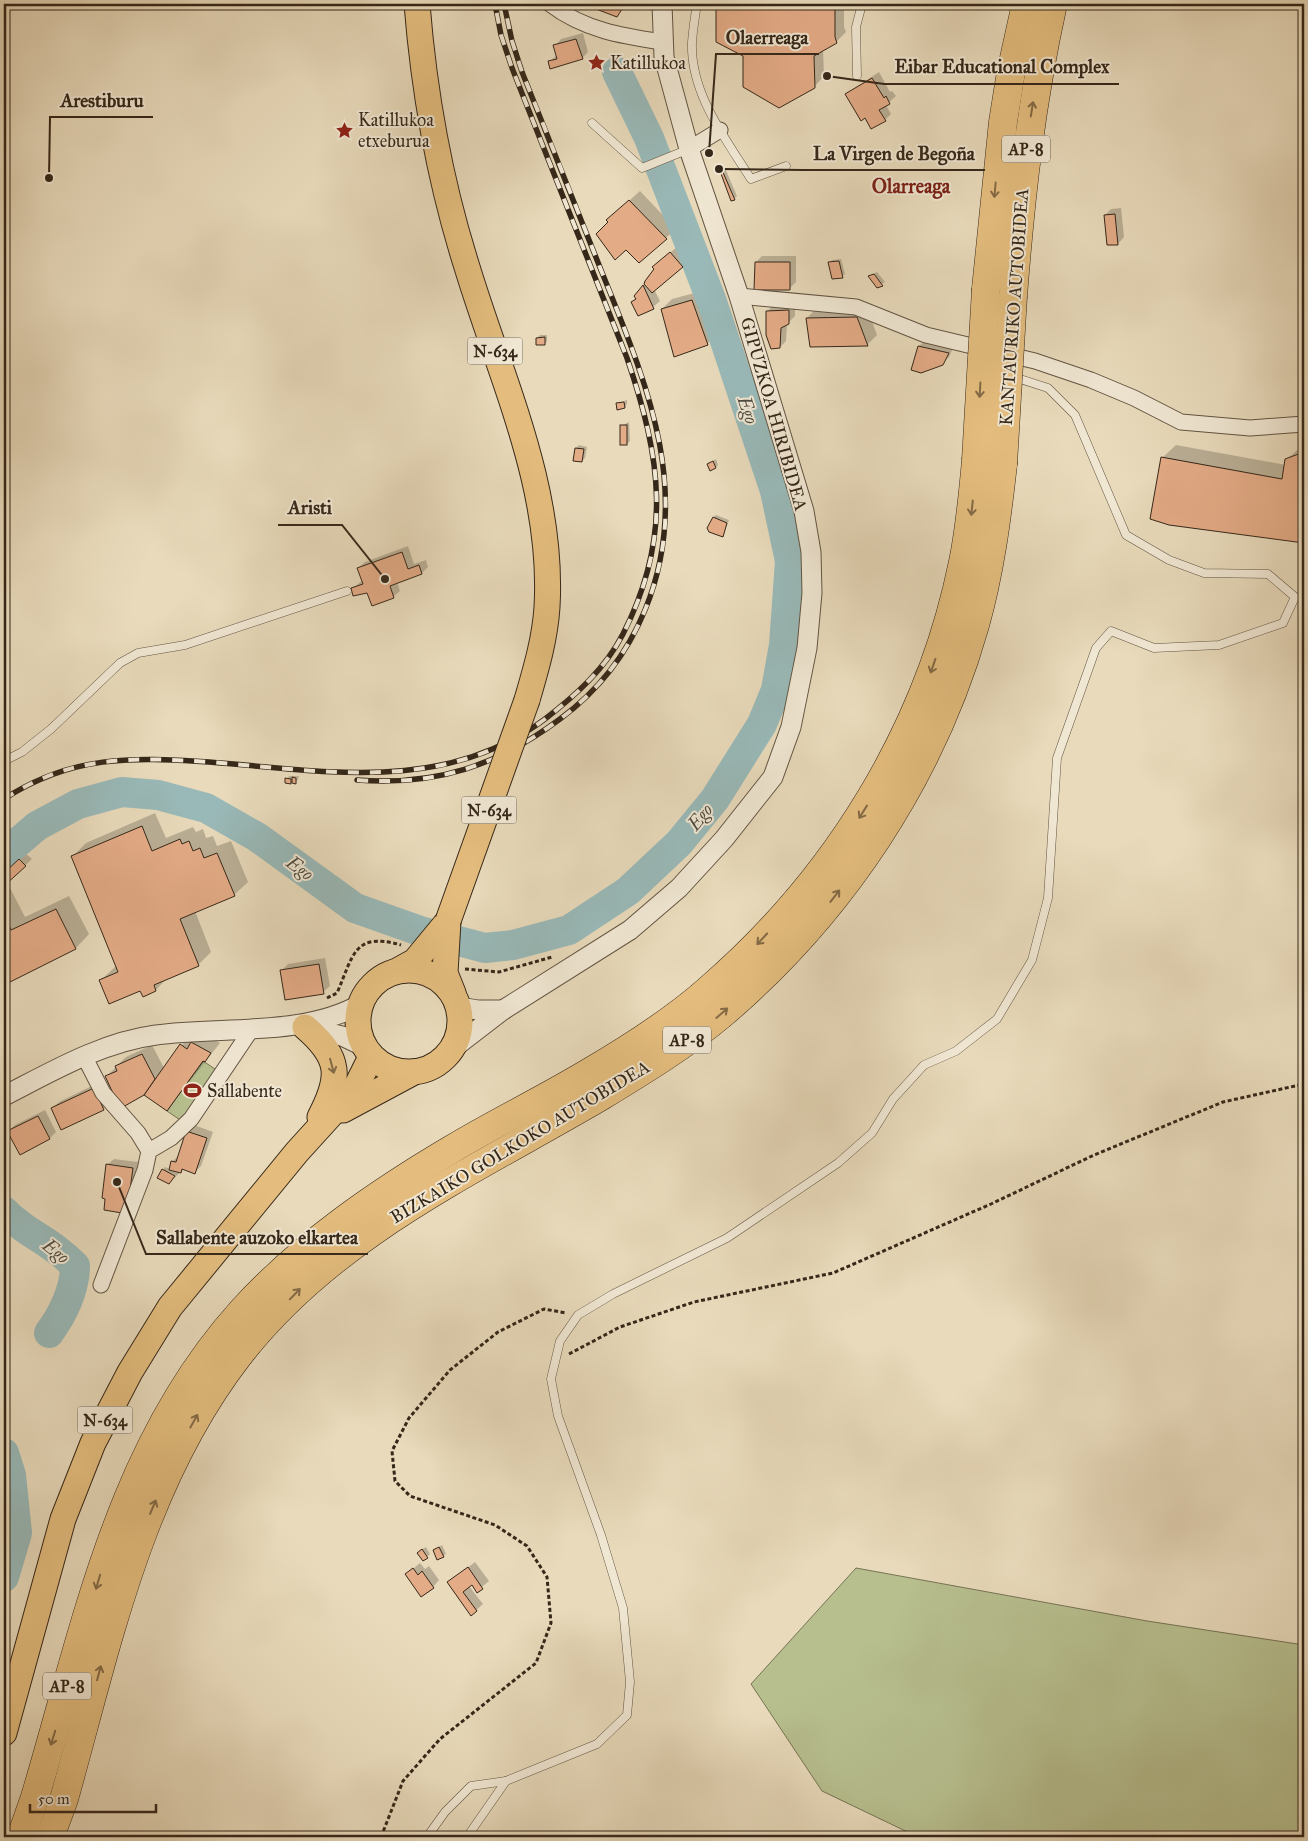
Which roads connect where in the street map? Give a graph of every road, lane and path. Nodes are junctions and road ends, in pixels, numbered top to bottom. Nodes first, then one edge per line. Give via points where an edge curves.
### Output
1 (417, 4) edge
2 (550, 4) edge
3 (662, 4) edge
4 (697, 4) edge
5 (862, 4) edge
6 (1026, 4) edge
7 (1053, 4) edge
8 (663, 49) junction
9 (857, 76) dead end
10 (592, 123) dead end
11 (720, 130) junction
12 (682, 152) junction
13 (786, 166) dead end
14 (739, 296) junction
15 (985, 349) junction
16 (992, 364) dead end
17 (999, 374) dead end
18 (1304, 424) edge
19 (976, 460) joint
20 (1003, 464) joint
21 (347, 591) dead end
22 (4, 761) edge
23 (559, 953) dead end
24 (445, 955) junction
25 (397, 971) junction
26 (456, 1000) junction
27 (361, 1004) junction
28 (503, 1010) junction
29 (301, 1027) junction
30 (253, 1028) junction
31 (452, 1050) junction
32 (368, 1052) junction
33 (84, 1056) junction
34 (414, 1072) junction
35 (1304, 1084) edge
36 (4, 1096) edge
37 (330, 1118) junction
38 (149, 1151) junction
39 (297, 1152) junction
40 (101, 1285) dead end
41 (578, 1315) junction
42 (555, 1361) junction
43 (160, 1456) junction
44 (4, 1733) edge
45 (506, 1781) junction
46 (21, 1837) edge
47 (50, 1837) edge
48 (381, 1837) edge
49 (427, 1837) edge
50 (467, 1837) edge

1 - 24 highway, N-634, bridge via 430,115 444,183 466,266 524,436 545,529 548,567 541,652 448,921
2 - 8 street via 609,34
3 - 8 street, GIPUZKOA HIRIBIDEA
4 - 11 lane via 692,44 699,89
5 - 9 lane via 856,27
6 -> 19 highway, KANTAURIKO AUTOBIDEA / AP-8, bridge via 1003,122 986,289
20 -> 7 highway, KANTAURIKO AUTOBIDEA / AP-8, bridge via 1013,296 1028,137
8 - 12 street, GIPUZKOA HIRIBIDEA
10 - 12 lane via 642,168
11 - 12 street
11 - 13 lane via 751,179
12 - 14 street, GIPUZKOA HIRIBIDEA
14 - 15 street via 856,307 926,334
14 - 28 street, GIPUZKOA HIRIBIDEA via 804,511 811,552 812,593 807,648 791,727 773,777 724,839 679,888 630,930
15 - 16 lane
15 - 18 street via 1035,361 1091,380 1181,422 1250,428
17 - 41 lane via 1048,388 1074,415 1126,535 1168,560 1204,573 1268,574 1295,597 1283,623 1219,646 1154,648 1111,631 1096,648 1057,758 1048,898 1032,960 997,1019 956,1051 924,1065 893,1099 872,1133 838,1163 727,1238 613,1294
19 -> 43 highway, BIZKAIKO GOLKOKO AUTOBIDEA / AP-8 via 964,562 951,614 925,690 886,774 839,849 798,900 750,952 706,992 652,1032 589,1073 453,1148 389,1188 329,1230 283,1269 215,1343 180,1393
43 -> 20 highway, BIZKAIKO GOLKOKO AUTOBIDEA / AP-8 via 241,1353 310,1281 347,1250 404,1209 669,1053 719,1017 767,973 819,917 863,861 908,789 948,704 975,625 990,564
21 - 22 lane via 193,643 138,654 120,663 51,729 22,752
23 - 24 path via 500,972
24 - 25 highway via 415,960
24 - 26 highway via 445,973
25 - 26 highway via 428,973 442,981
25 - 27 highway via 375,984
26 - 28 street via 478,1010
26 - 31 highway via 461,1022
27 - 29 street via 344,1014
27 - 32 highway via 358,1018 360,1033
28 - 31 street, GIPUZKOA HIRIBIDEA
29 - 30 street
29 - 32 street via 342,1036
29 -> 39 highway via 319,1039 328,1051 336,1082 320,1118
30 - 33 street via 153,1035
30 - 38 street via 191,1119 171,1138
31 - 34 highway via 441,1061
32 - 34 highway via 399,1071
32 - 37 highway via 356,1087
33 - 36 street
33 - 38 street via 104,1093
34 - 37 highway
35 - 42 path via 1223,1102 1094,1155 833,1273 694,1302 620,1327
37 - 39 highway, N-634
38 - 40 street via 145,1170
39 - 44 highway, N-634 via 170,1307 130,1372 97,1435 63,1519
41 - 42 lane via 560,1341
41 - 48 path via 544,1309 498,1332 450,1370 409,1418 392,1451 395,1481 410,1496 495,1525 527,1546 547,1577 551,1622 536,1663 440,1740 403,1781
42 - 45 lane via 550,1379 558,1416 601,1535 623,1608 630,1682 627,1714 597,1744
43 -> 46 highway, AP-8 via 112,1535
47 -> 43 highway, AP-8 via 64,1799
45 - 49 lane via 471,1786 445,1812
45 - 50 lane

